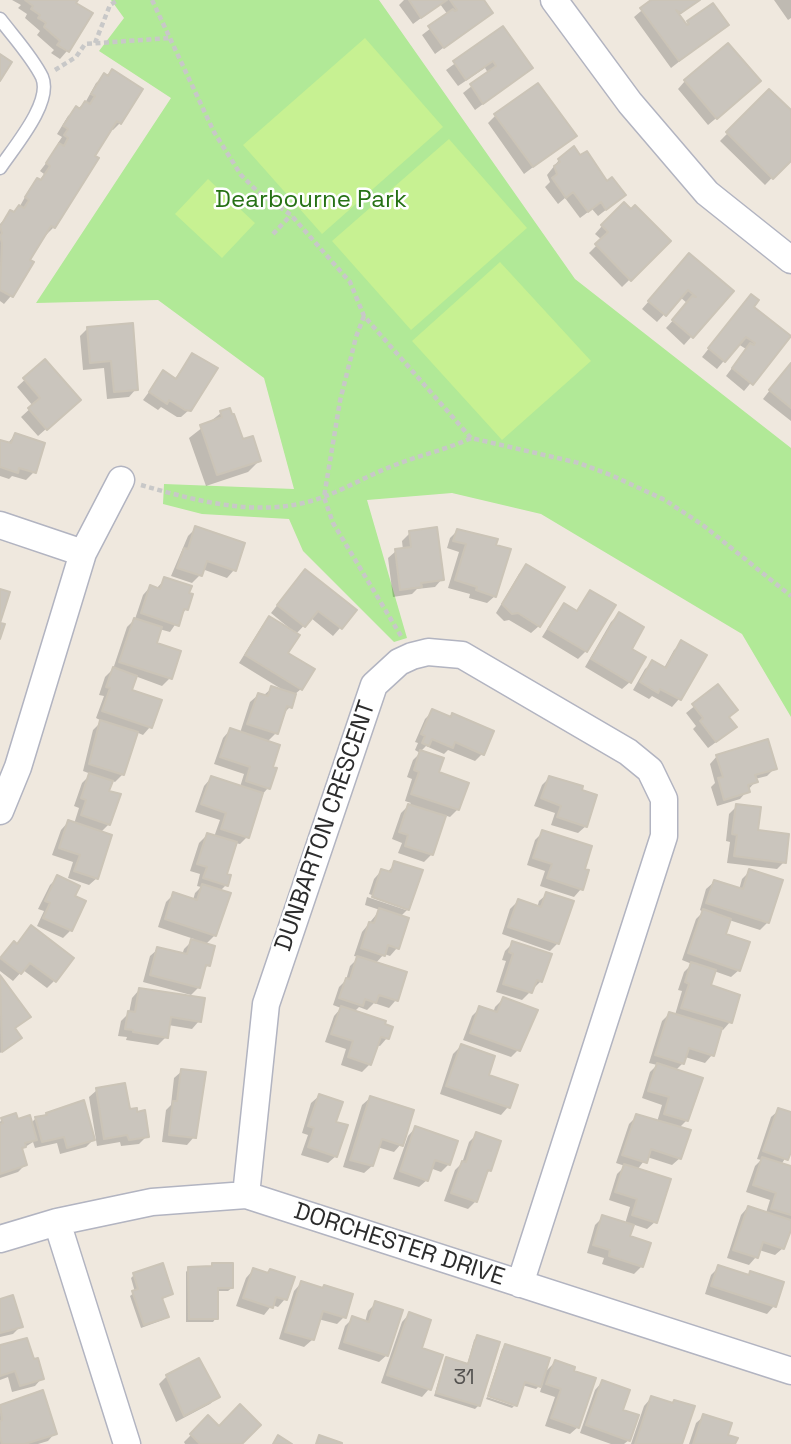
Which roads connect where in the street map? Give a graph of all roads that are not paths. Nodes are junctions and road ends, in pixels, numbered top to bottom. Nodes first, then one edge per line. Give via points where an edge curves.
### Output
1 (554, 0) edge
2 (0, 19) edge
3 (0, 168) edge
4 (791, 261) edge
5 (121, 480) road end
6 (0, 525) edge
7 (83, 553) junction
8 (0, 811) edge
9 (246, 1195) junction
10 (57, 1222) junction
11 (0, 1239) edge
12 (520, 1284) junction
13 (791, 1371) edge
14 (127, 1444) edge

1 - 4 street via 630,103 707,193
2 - 3 lane via 42,78 44,95
5 - 7 street
6 - 7 street
7 - 8 street via 18,767
9 - 10 street, DORCHESTER DRIVE via 152,1202
9 - 12 street, DORCHESTER DRIVE
9 - 12 street, DUNBARTON CRESCENT via 266,1004 374,685 412,656 428,652 463,655 628,752 650,770 664,799 664,836
10 - 11 street, DORCHESTER DRIVE
10 - 14 street
12 - 13 street, DORCHESTER DRIVE

